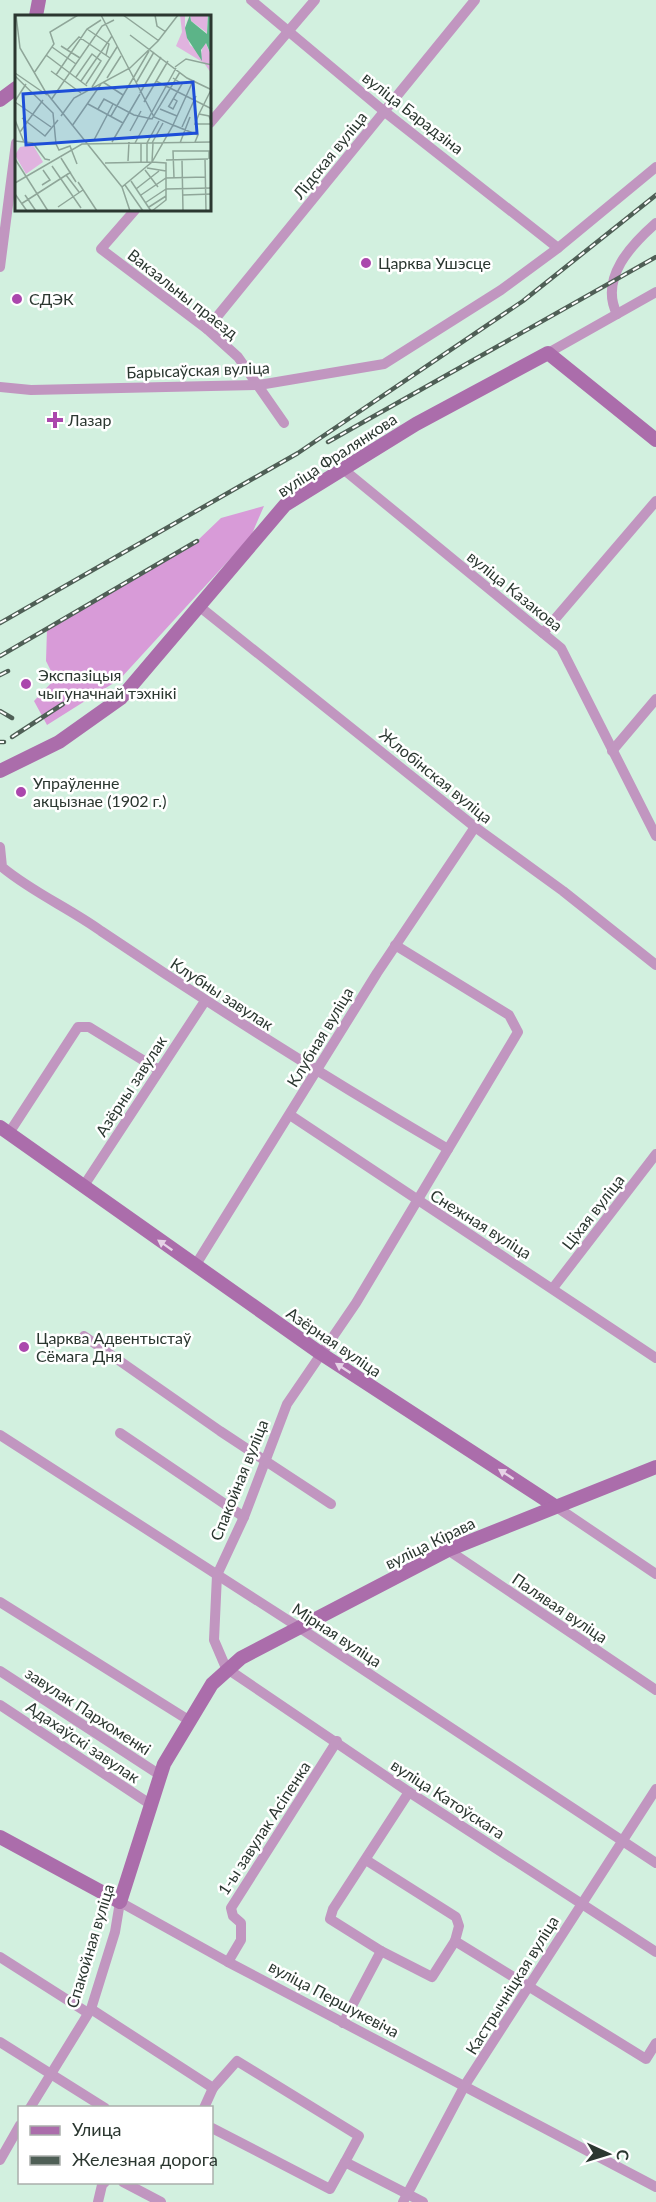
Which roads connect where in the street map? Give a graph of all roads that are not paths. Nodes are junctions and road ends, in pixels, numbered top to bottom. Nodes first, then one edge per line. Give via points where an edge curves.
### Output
1 (39, 0) edge
2 (251, 0) edge
3 (315, 0) edge
4 (475, 0) edge
5 (36, 15) edge
6 (291, 31) junction
7 (15, 89) edge
8 (0, 100) edge
9 (214, 110) edge
10 (384, 112) junction
11 (15, 151) edge
12 (656, 167) edge
13 (133, 212) edge
14 (656, 223) edge
15 (558, 248) junction
16 (0, 267) edge
17 (656, 292) edge
18 (616, 314) junction
19 (207, 328) junction
20 (548, 353) junction
21 (259, 385) junction
22 (0, 387) edge
23 (284, 423) dead end
24 (656, 440) edge
25 (343, 469) junction
26 (656, 501) edge
27 (200, 607) junction
28 (543, 633) junction
29 (656, 699) edge
30 (612, 751) junction
31 (0, 771) edge
32 (475, 827) junction
33 (656, 836) edge
34 (0, 847) edge
35 (395, 945) junction
36 (656, 965) edge
37 (205, 1001) junction
38 (159, 1070) junction
39 (317, 1072) junction
40 (290, 1115) junction
41 (5, 1130) edge
42 (448, 1149) junction
43 (656, 1154) edge
44 (83, 1187) junction
45 (418, 1202) junction
46 (195, 1266) junction
47 (553, 1288) junction
48 (84, 1336) dead end
49 (320, 1353) junction
50 (656, 1358) edge
51 (120, 1433) dead end
52 (0, 1435) edge
53 (266, 1462) junction
54 (656, 1467) edge
55 (331, 1503) dead end
56 (555, 1506) junction
57 (244, 1517) junction
58 (448, 1550) junction
59 (656, 1574) edge
60 (217, 1575) junction
61 (0, 1602) edge
62 (300, 1628) junction
63 (226, 1668) junction
64 (0, 1671) edge
65 (656, 1690) edge
66 (0, 1705) edge
67 (190, 1721) junction
68 (337, 1741) junction
69 (160, 1775) junction
70 (656, 1789) edge
71 (409, 1792) junction
72 (150, 1804) junction
73 (0, 1837) edge
74 (622, 1840) junction
75 (366, 1860) junction
76 (656, 1863) edge
77 (120, 1902) junction
78 (582, 1903) junction
79 (455, 1941) junction
80 (381, 1951) junction
81 (656, 1952) edge
82 (0, 1956) edge
83 (228, 1962) junction
84 (528, 1986) junction
85 (89, 2011) junction
86 (343, 2023) junction
87 (0, 2042) edge
88 (656, 2043) edge
89 (49, 2074) junction
90 (465, 2085) junction
91 (213, 2088) junction
92 (31, 2106) edge
93 (102, 2106) edge
94 (205, 2106) edge
95 (18, 2129) edge
96 (213, 2130) edge
97 (0, 2160) edge
98 (345, 2162) junction
99 (104, 2184) edge
100 (127, 2184) edge
101 (656, 2187) edge
102 (405, 2198) edge
103 (98, 2202) edge
104 (161, 2202) edge
105 (423, 2202) edge

1 - 5 main road
2 - 6 street, вуліца Барадзіна
3 - 6 street
4 - 10 street, Лідская вуліца
6 - 9 street
6 - 10 street, вуліца Барадзіна
7 - 8 main road
10 - 15 street, вуліца Барадзіна
10 - 19 street, Лідская вуліца
11 - 16 street
12 - 15 street, Барысаўская вуліца
13 - 19 street, Вакзальны праезд via 101,249
14 - 18 street via 629,248 618,267 613,289
15 - 21 street, Барысаўская вуліца via 501,290 384,364
17 - 18 street, вуліца Фралянкова
18 - 20 street, вуліца Фралянкова
19 - 21 street, Вакзальны праезд via 238,357
20 - 24 main road
20 - 25 main road, вуліца Фралянкова via 416,424
21 - 22 street, Барысаўская вуліца via 31,390
21 - 23 street, Вакзальны праезд
25 - 27 main road, вуліца Фралянкова via 285,505
25 - 28 street, вуліца Казакова
26 - 28 street
27 - 31 main road, вуліца Фралянкова via 121,698 59,742
27 - 32 street, Жлобінская вуліца
28 - 30 street, вуліца Казакова via 561,648
29 - 30 street
30 - 33 street, вуліца Казакова
32 - 35 street, Клубная вуліца
32 - 36 street, Жлобінская вуліца
34 - 37 street, Клубны завулак via 2,867 21,883 80,916
35 - 39 street, Клубная вуліца
35 - 42 street, Спакойная вуліца via 509,1015 518,1032
37 - 38 street, Азёрны завулак
37 - 39 street, Клубны завулак
38 - 41 street via 89,1027 78,1027
38 - 44 street, Азёрны завулак
39 - 40 street, Клубная вуліца
39 - 42 street, Клубны завулак
40 - 45 street, Снежная вуліца
40 - 46 street, Клубная вуліца
41 - 44 main road, Азёрная вуліца
42 - 45 street, Спакойная вуліца
43 - 47 street, Ціхая вуліца
46 -> 44 main road, Азёрная вуліца
45 - 47 street, Снежная вуліца
45 - 49 street, Спакойная вуліца
46 - 49 main road, Азёрная вуліца
47 - 50 street, Снежная вуліца
48 - 53 street
49 - 53 street, Спакойная вуліца via 286,1404
56 -> 49 main road, Азёрная вуліца
51 - 57 street
52 - 60 street, Мірная вуліца
53 - 55 street
53 - 57 street, Спакойная вуліца
54 - 56 main road, вуліца Кірава
56 - 58 main road, вуліца Кірава
56 - 59 street, Азёрная вуліца
57 - 60 street, Спакойная вуліца
58 - 62 main road, вуліца Кірава
58 - 65 street, Палявая вуліца
60 - 62 street, Мірная вуліца
60 - 63 street, Спакойная вуліца via 214,1640
61 - 67 street
62 - 63 main road, вуліца Кірава
62 - 74 street, Мірная вуліца
63 - 67 main road, Спакойная вуліца
63 - 68 street, вуліца Катоўскага
64 - 69 street, завулак Пархоменкі
66 - 72 street, Адахаўскі завулак
67 - 69 main road, Спакойная вуліца
68 - 71 street, вуліца Катоўскага
68 - 83 street, 1-ы завулак Асіпенка via 231,1908 241,1923 241,1940
69 - 72 main road, Спакойная вуліца
70 - 74 street, Кастрычніцкая вуліца
71 - 75 street
71 - 78 street, вуліца Катоўскага
72 - 77 main road, Спакойная вуліца
73 - 77 main road, вуліца Першукевіча
74 - 76 street, Мірная вуліца
74 - 78 street, Кастрычніцкая вуліца
75 - 79 street via 456,1917 459,1926
75 - 80 street via 330,1919
77 - 83 street, вуліца Першукевіча
77 - 85 street, Спакойная вуліца via 115,1932
78 - 81 street, вуліца Катоўскага
78 - 84 street, Кастрычніцкая вуліца
79 - 80 street via 432,1977
79 - 84 street
80 - 86 street
82 - 85 street
83 - 86 street, вуліца Першукевіча
84 - 88 street via 646,2059
84 - 90 street, Кастрычніцкая вуліца
85 - 89 street, Спакойная вуліца
85 - 91 street
86 - 90 street, вуліца Першукевіча
87 - 89 street
89 - 92 street, Спакойная вуліца
89 - 93 street
90 - 101 street, вуліца Першукевіча
90 - 102 street, Кастрычніцкая вуліца
91 - 94 street
91 - 98 street via 237,2061 359,2136
95 - 97 street
96 - 98 street via 330,2189
98 - 102 street
99 - 103 street
100 - 104 street
102 - 105 street

